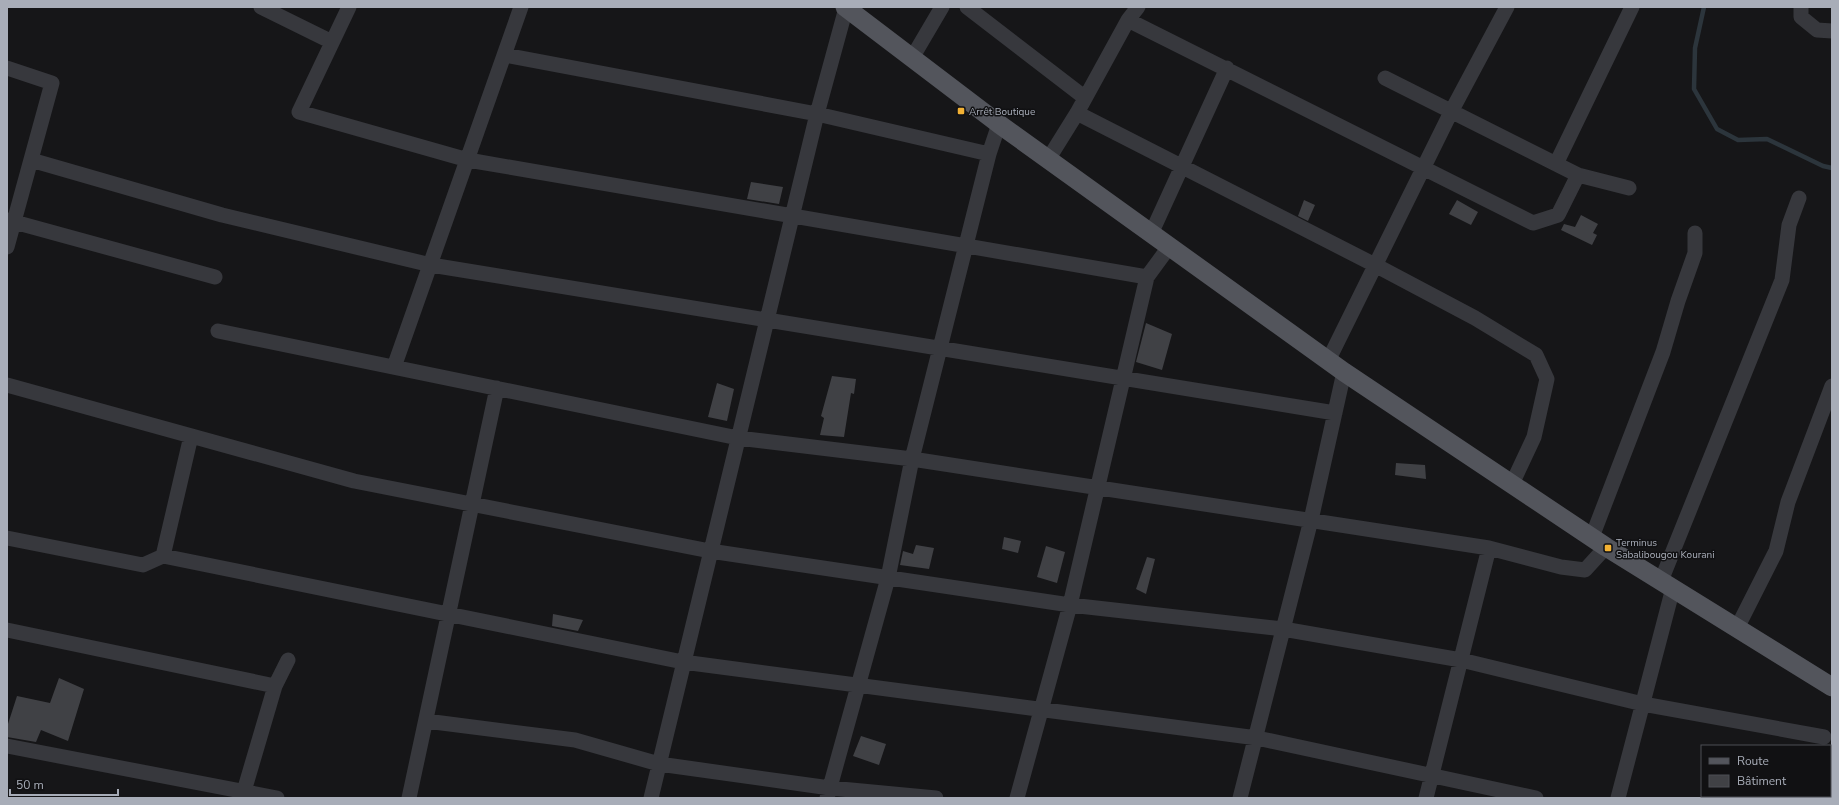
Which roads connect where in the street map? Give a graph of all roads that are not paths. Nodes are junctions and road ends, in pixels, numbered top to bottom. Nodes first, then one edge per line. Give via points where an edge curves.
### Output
1 (261, 7) edge
2 (349, 7) edge
3 (521, 7) edge
4 (845, 7) edge
5 (942, 7) edge
6 (968, 7) edge
7 (1138, 7) edge
8 (1507, 7) edge
9 (1632, 7) edge
10 (1801, 7) edge
11 (1128, 20) junction
12 (1832, 31) edge
13 (332, 42) junction
14 (505, 55) junction
15 (912, 58) junction
16 (7, 68) edge
17 (1227, 68) junction
18 (1385, 78) dead end
19 (1084, 96) junction
20 (1451, 112) junction
21 (1076, 113) junction
22 (817, 114) junction
23 (999, 124) junction
24 (989, 154) junction
25 (1049, 158) junction
26 (31, 160) junction
27 (468, 160) junction
28 (1556, 164) junction
29 (1182, 166) junction
30 (1423, 168) junction
31 (1578, 175) junction
32 (1630, 188) dead end
33 (1799, 198) dead end
34 (792, 216) junction
35 (10, 221) edge
36 (1695, 233) dead end
37 (1151, 234) junction
38 (966, 246) junction
39 (7, 247) edge
40 (1169, 247) junction
41 (431, 265) junction
42 (1375, 265) junction
43 (215, 277) dead end
44 (1147, 277) junction
45 (766, 320) junction
46 (218, 331) dead end
47 (941, 348) junction
48 (1328, 361) junction
49 (394, 367) junction
50 (1344, 372) junction
51 (1123, 378) junction
52 (7, 385) edge
53 (1832, 386) edge
54 (497, 388) junction
55 (1335, 413) junction
56 (191, 436) junction
57 (738, 438) junction
58 (912, 459) junction
59 (1512, 484) junction
60 (1097, 488) junction
61 (472, 504) junction
62 (1311, 520) junction
63 (7, 538) edge
64 (1599, 542) junction
65 (1489, 548) junction
66 (710, 551) junction
67 (163, 556) junction
68 (888, 578) junction
69 (1667, 584) junction
70 (1070, 605) junction
71 (449, 614) junction
72 (1737, 628) junction
73 (1283, 629) junction
74 (7, 630) edge
75 (288, 660) dead end
76 (1461, 660) junction
77 (683, 662) junction
78 (275, 686) junction
79 (858, 686) junction
80 (1832, 687) edge
81 (1643, 704) junction
82 (1041, 709) junction
83 (426, 721) junction
84 (1824, 737) dead end
85 (1257, 738) junction
86 (7, 746) edge
87 (659, 764) junction
88 (1432, 775) junction
89 (828, 793) edge
90 (243, 795) edge
91 (278, 798) edge
92 (409, 798) edge
93 (651, 798) edge
94 (936, 798) edge
95 (1017, 798) edge
96 (1240, 798) edge
97 (1426, 798) edge
98 (1536, 798) edge
99 (1618, 798) edge

1 - 13 street
2 - 13 street
3 - 14 street
4 - 15 main road
4 - 22 street
5 - 15 street
6 - 19 street
7 - 11 street
8 - 20 street
9 - 28 street
10 - 12 street via 1801,17 1817,30
11 - 17 street
11 - 19 street
13 - 27 street via 299,112
14 - 22 street
14 - 27 street
15 - 23 main road
16 - 26 street via 52,83
17 - 29 street
17 - 30 street
18 - 20 street
19 - 21 street
20 - 28 street
20 - 30 street
21 - 25 street
21 - 29 street
22 - 24 street
22 - 34 street
23 - 24 street
23 - 25 main road
24 - 38 street
25 - 37 main road
26 - 35 street
26 - 41 street via 222,215
27 - 34 street
27 - 41 street
28 - 31 street
29 - 37 street
29 - 42 street
30 - 31 street via 1533,223 1558,215
30 - 42 street
31 - 32 street
33 - 69 street via 1789,225 1782,280
34 - 38 street
34 - 45 street
35 - 39 street
35 - 43 street
36 - 64 street via 1694,253
37 - 40 main road
38 - 44 street
38 - 47 street
40 - 44 street
40 - 48 main road
41 - 45 street
41 - 49 street
42 - 48 street
42 - 59 street via 1475,318 1536,355 1546,379 1534,437
44 - 51 street
45 - 47 street
45 - 57 street
46 - 49 street
47 - 51 street
47 - 58 street
48 - 50 main road
49 - 54 street
50 - 55 street
50 - 59 main road
51 - 55 street
51 - 60 street
52 - 56 street
53 - 72 street via 1788,502 1776,551
54 - 57 street
54 - 61 street
55 - 62 street
56 - 61 street via 354,481
56 - 67 street
57 - 58 street
57 - 66 street
58 - 60 street
58 - 68 street
59 - 64 main road
60 - 62 street
60 - 70 street
61 - 66 street
61 - 71 street
62 - 65 street
62 - 73 street
63 - 67 street via 143,565
64 - 65 street via 1586,570 1561,567
64 - 69 main road
65 - 76 street
66 - 68 street
66 - 77 street
67 - 71 street
68 - 70 street
68 - 79 street
69 - 72 main road
69 - 81 street
70 - 73 street
70 - 82 street
71 - 77 street
71 - 83 street
72 - 80 main road
73 - 76 street
73 - 85 street
74 - 78 street
75 - 78 street
76 - 81 street
76 - 88 street
77 - 79 street
77 - 87 street
78 - 90 street
79 - 82 street
79 - 89 street
81 - 84 street
81 - 99 street
82 - 85 street
82 - 95 street
83 - 87 street via 575,740
83 - 92 street
85 - 88 street
85 - 96 street
86 - 90 street
87 - 89 street
87 - 93 street
88 - 97 street
88 - 98 street
89 - 94 street
90 - 91 street

